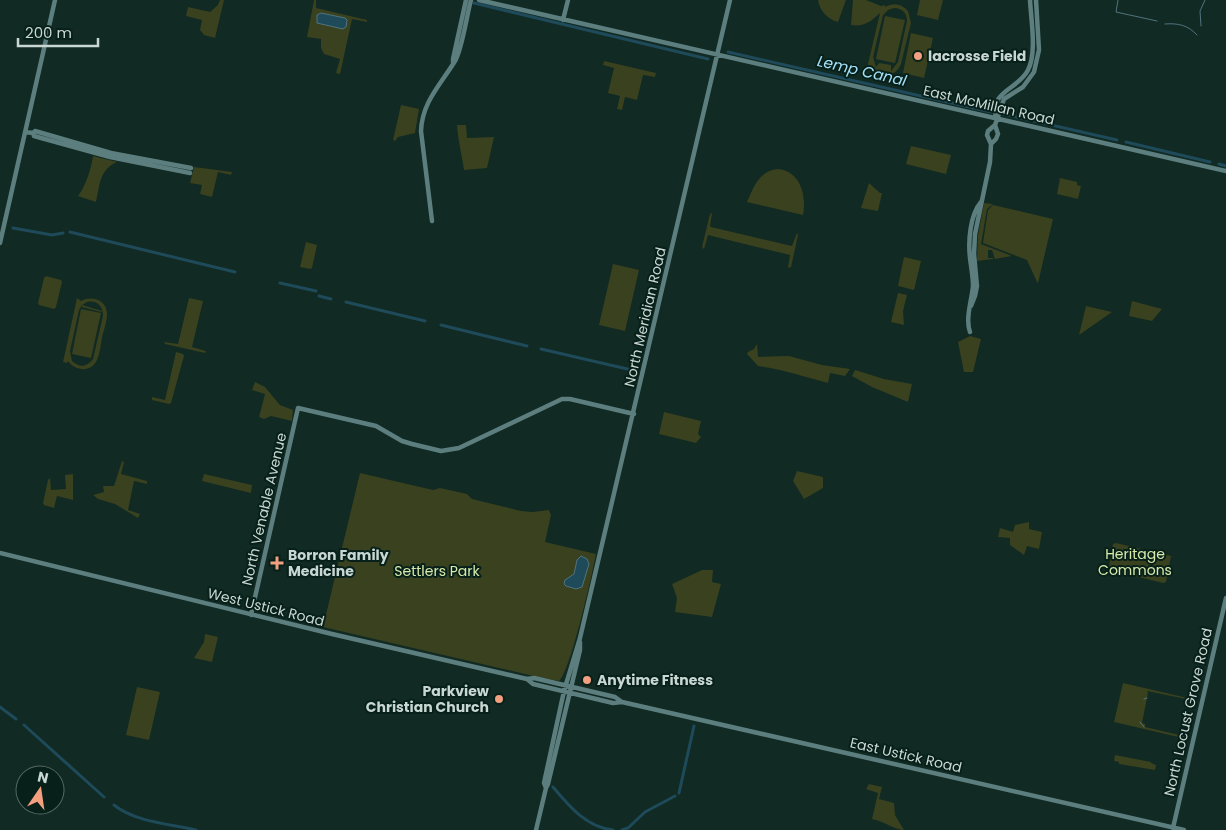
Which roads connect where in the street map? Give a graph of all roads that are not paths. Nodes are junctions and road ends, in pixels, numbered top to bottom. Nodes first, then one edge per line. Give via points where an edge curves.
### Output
1 (55, 0) edge
2 (466, 0) edge
3 (471, 0) edge
4 (479, 0) edge
5 (568, 0) edge
6 (730, 0) edge
7 (1030, 0) edge
8 (1036, 0) edge
9 (563, 20) junction
10 (717, 55) junction
11 (453, 64) junction
12 (996, 118) junction
13 (995, 125) junction
14 (25, 132) junction
15 (991, 144) junction
16 (190, 171) dead end
17 (1226, 171) edge
18 (432, 221) dead end
19 (0, 243) edge
20 (970, 332) dead end
21 (634, 414) junction
22 (0, 552) edge
23 (1226, 598) edge
24 (251, 614) junction
25 (580, 638) junction
26 (527, 680) junction
27 (566, 686) junction
28 (572, 687) junction
29 (564, 692) junction
30 (571, 693) junction
31 (622, 702) junction
32 (549, 771) junction
33 (1172, 829) edge
34 (536, 830) edge
35 (1184, 830) edge

1 - 14 main road
2 - 11 main road
3 - 11 main road
4 - 9 main road, East McMillan Road
5 - 9 main road
6 - 10 main road, North Meridian Road
7 - 12 main road via 1031,64 1024,77 998,98
8 - 12 main road via 1036,68 1023,87 1004,99
9 - 10 main road, East McMillan Road
10 - 12 main road, East McMillan Road
10 - 21 main road, North Meridian Road
11 - 18 main road via 429,99 421,125
12 - 13 main road
12 - 17 main road, East McMillan Road
13 - 15 main road via 998,134
13 - 15 main road via 987,135
14 - 16 main road via 110,157
14 - 19 main road
15 - 20 main road via 974,247 977,292 968,319
21 - 24 main road, North Venable Avenue via 562,399 446,451 406,443 376,426 298,408
21 - 25 main road, North Meridian Road
22 - 24 main road, West Ustick Road
23 - 33 main road, North Locust Grove Road
24 - 26 main road, West Ustick Road
25 - 27 main road, North Meridian Road
25 - 28 main road, North Meridian Road
26 - 27 main road, West Ustick Road via 534,678
26 - 29 main road, West Ustick Road
27 - 28 main road, East Ustick Road
27 - 29 main road, North Meridian Road
28 - 30 main road, North Meridian Road
28 - 31 main road, East Ustick Road via 615,697
29 - 30 main road, West Ustick Road
29 - 32 main road, North Meridian Road
30 - 31 main road, East Ustick Road via 613,703
30 - 32 main road, North Meridian Road
31 - 33 main road, East Ustick Road
32 - 34 main road, North Meridian Road
33 - 35 main road, East Ustick Road

